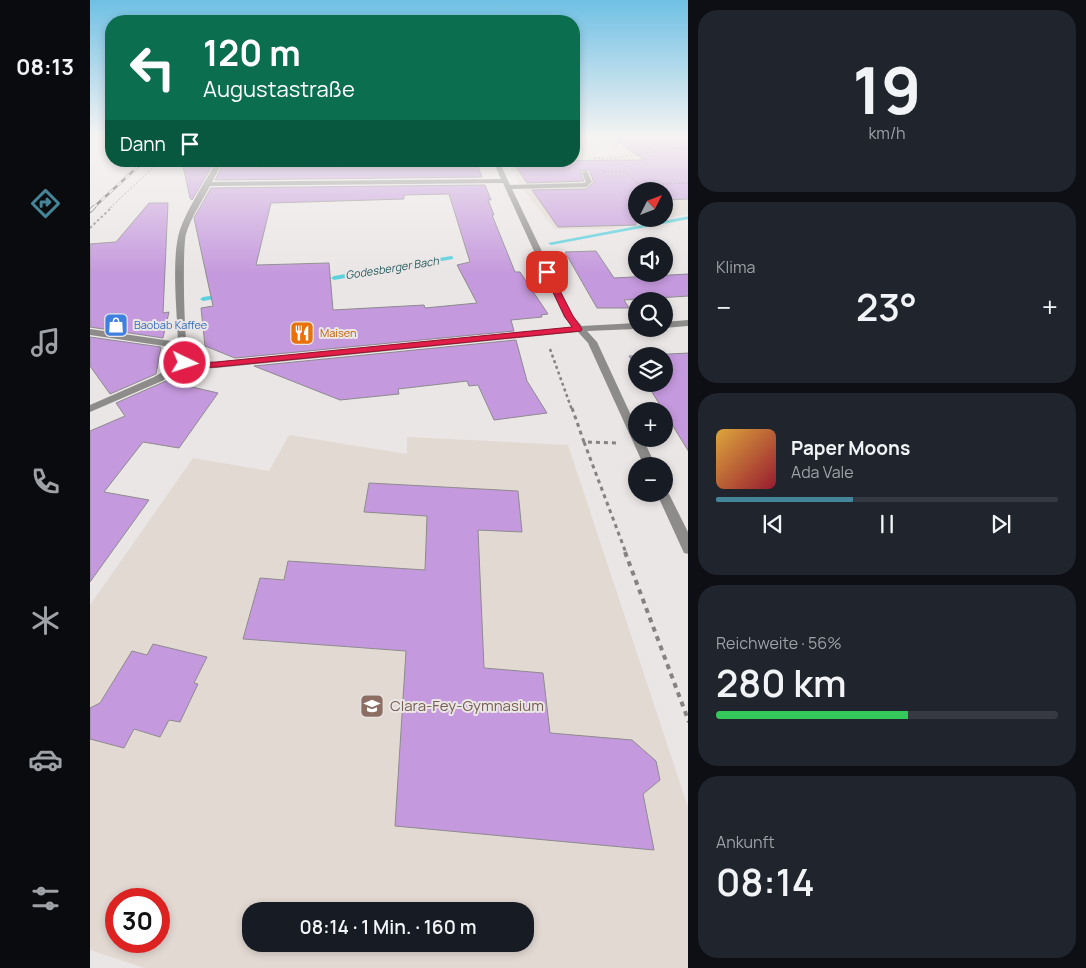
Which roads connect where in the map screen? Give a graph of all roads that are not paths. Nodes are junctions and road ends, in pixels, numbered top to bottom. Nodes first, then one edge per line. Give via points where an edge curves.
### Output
1 (588, 183) edge
2 (209, 184) joint
3 (507, 184) junction
4 (688, 323) edge
5 (673, 324) edge
6 (628, 326) edge
7 (578, 329) junction
8 (90, 332) edge
9 (183, 345) junction
10 (185, 363) junction
11 (90, 409) edge
12 (628, 419) edge
13 (667, 502) edge
14 (688, 549) edge

1 - 3 street
2 - 3 street
2 - 9 street via 182,237
3 - 7 street via 569,317
4 - 5 street
6 - 7 street
7 - 10 street via 193,366
7 - 12 street via 592,342
8 - 9 street
9 - 10 street
10 - 11 street via 158,380
13 - 14 street

